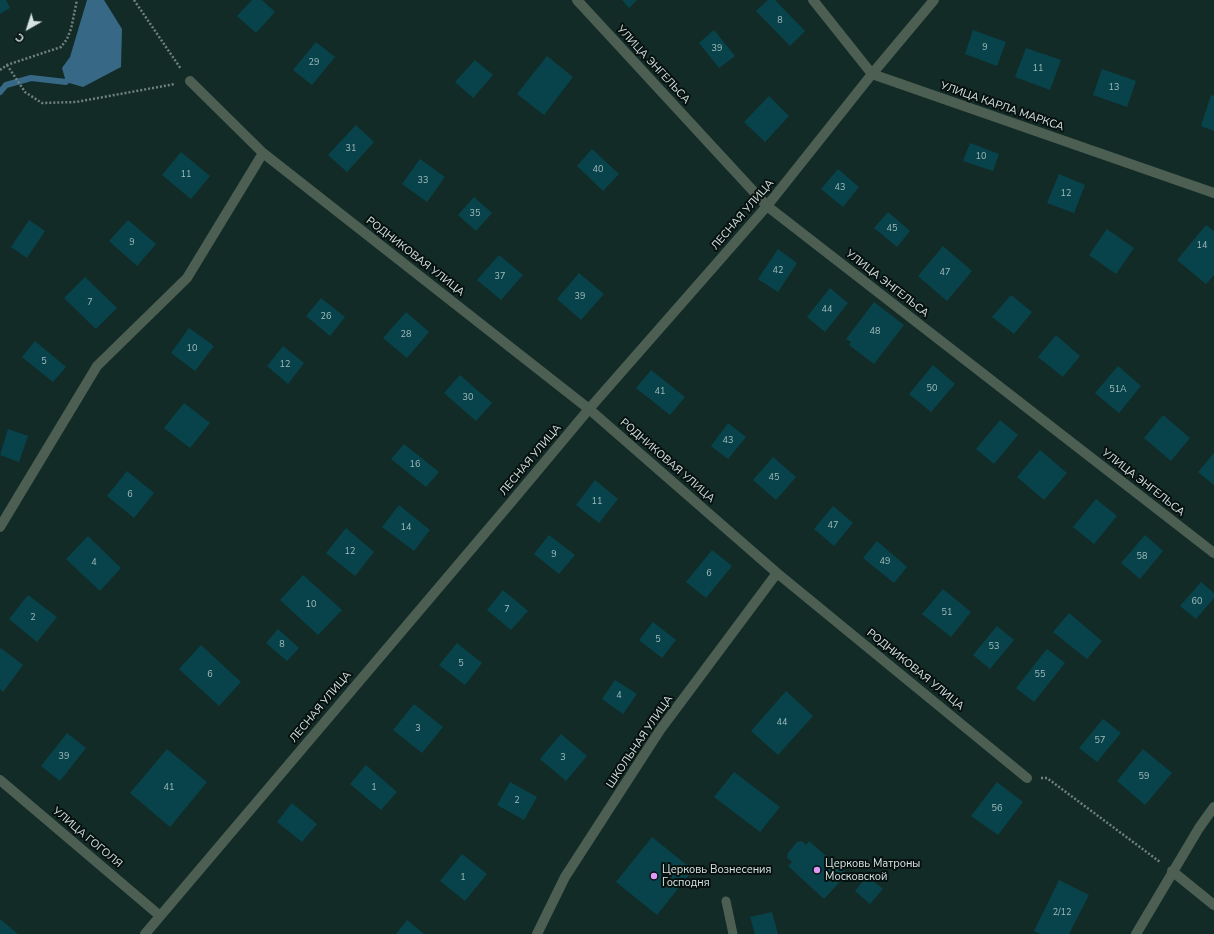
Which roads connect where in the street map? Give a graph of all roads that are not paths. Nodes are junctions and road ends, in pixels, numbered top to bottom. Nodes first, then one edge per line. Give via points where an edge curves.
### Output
1 (577, 0) edge
2 (813, 0) edge
3 (934, 0) edge
4 (872, 74) junction
5 (190, 81) road end
6 (262, 153) junction
7 (1214, 193) edge
8 (767, 206) junction
9 (589, 409) junction
10 (0, 527) edge
11 (1214, 553) edge
12 (778, 572) junction
13 (1027, 778) road end
14 (0, 780) edge
15 (1214, 807) edge
16 (1172, 871) junction
17 (726, 901) dead end
18 (1214, 904) edge
19 (159, 915) junction
20 (144, 934) edge
21 (537, 934) edge
22 (733, 934) edge
23 (1136, 934) edge

1 - 8 street, УЛИЦА ЭНГЕЛЬСА
2 - 4 street
3 - 4 street, ЛЕСНАЯ УЛИЦА
4 - 7 street, УЛИЦА КАРЛА МАРКСА
4 - 8 street, ЛЕСНАЯ УЛИЦА
5 - 6 street, РОДНИКОВАЯ УЛИЦА
6 - 9 street, РОДНИКОВАЯ УЛИЦА
6 - 10 street via 187,278 97,366
8 - 9 street, ЛЕСНАЯ УЛИЦА
8 - 11 street, УЛИЦА ЭНГЕЛЬСА
9 - 12 street, РОДНИКОВАЯ УЛИЦА
9 - 19 street, ЛЕСНАЯ УЛИЦА
12 - 13 street, РОДНИКОВАЯ УЛИЦА
12 - 21 street, ШКОЛЬНАЯ УЛИЦА via 660,730 565,877
14 - 19 street, УЛИЦА ГОГОЛЯ
15 - 16 street
16 - 18 street
16 - 23 street
17 - 22 lane
19 - 20 street, ЛЕСНАЯ УЛИЦА

